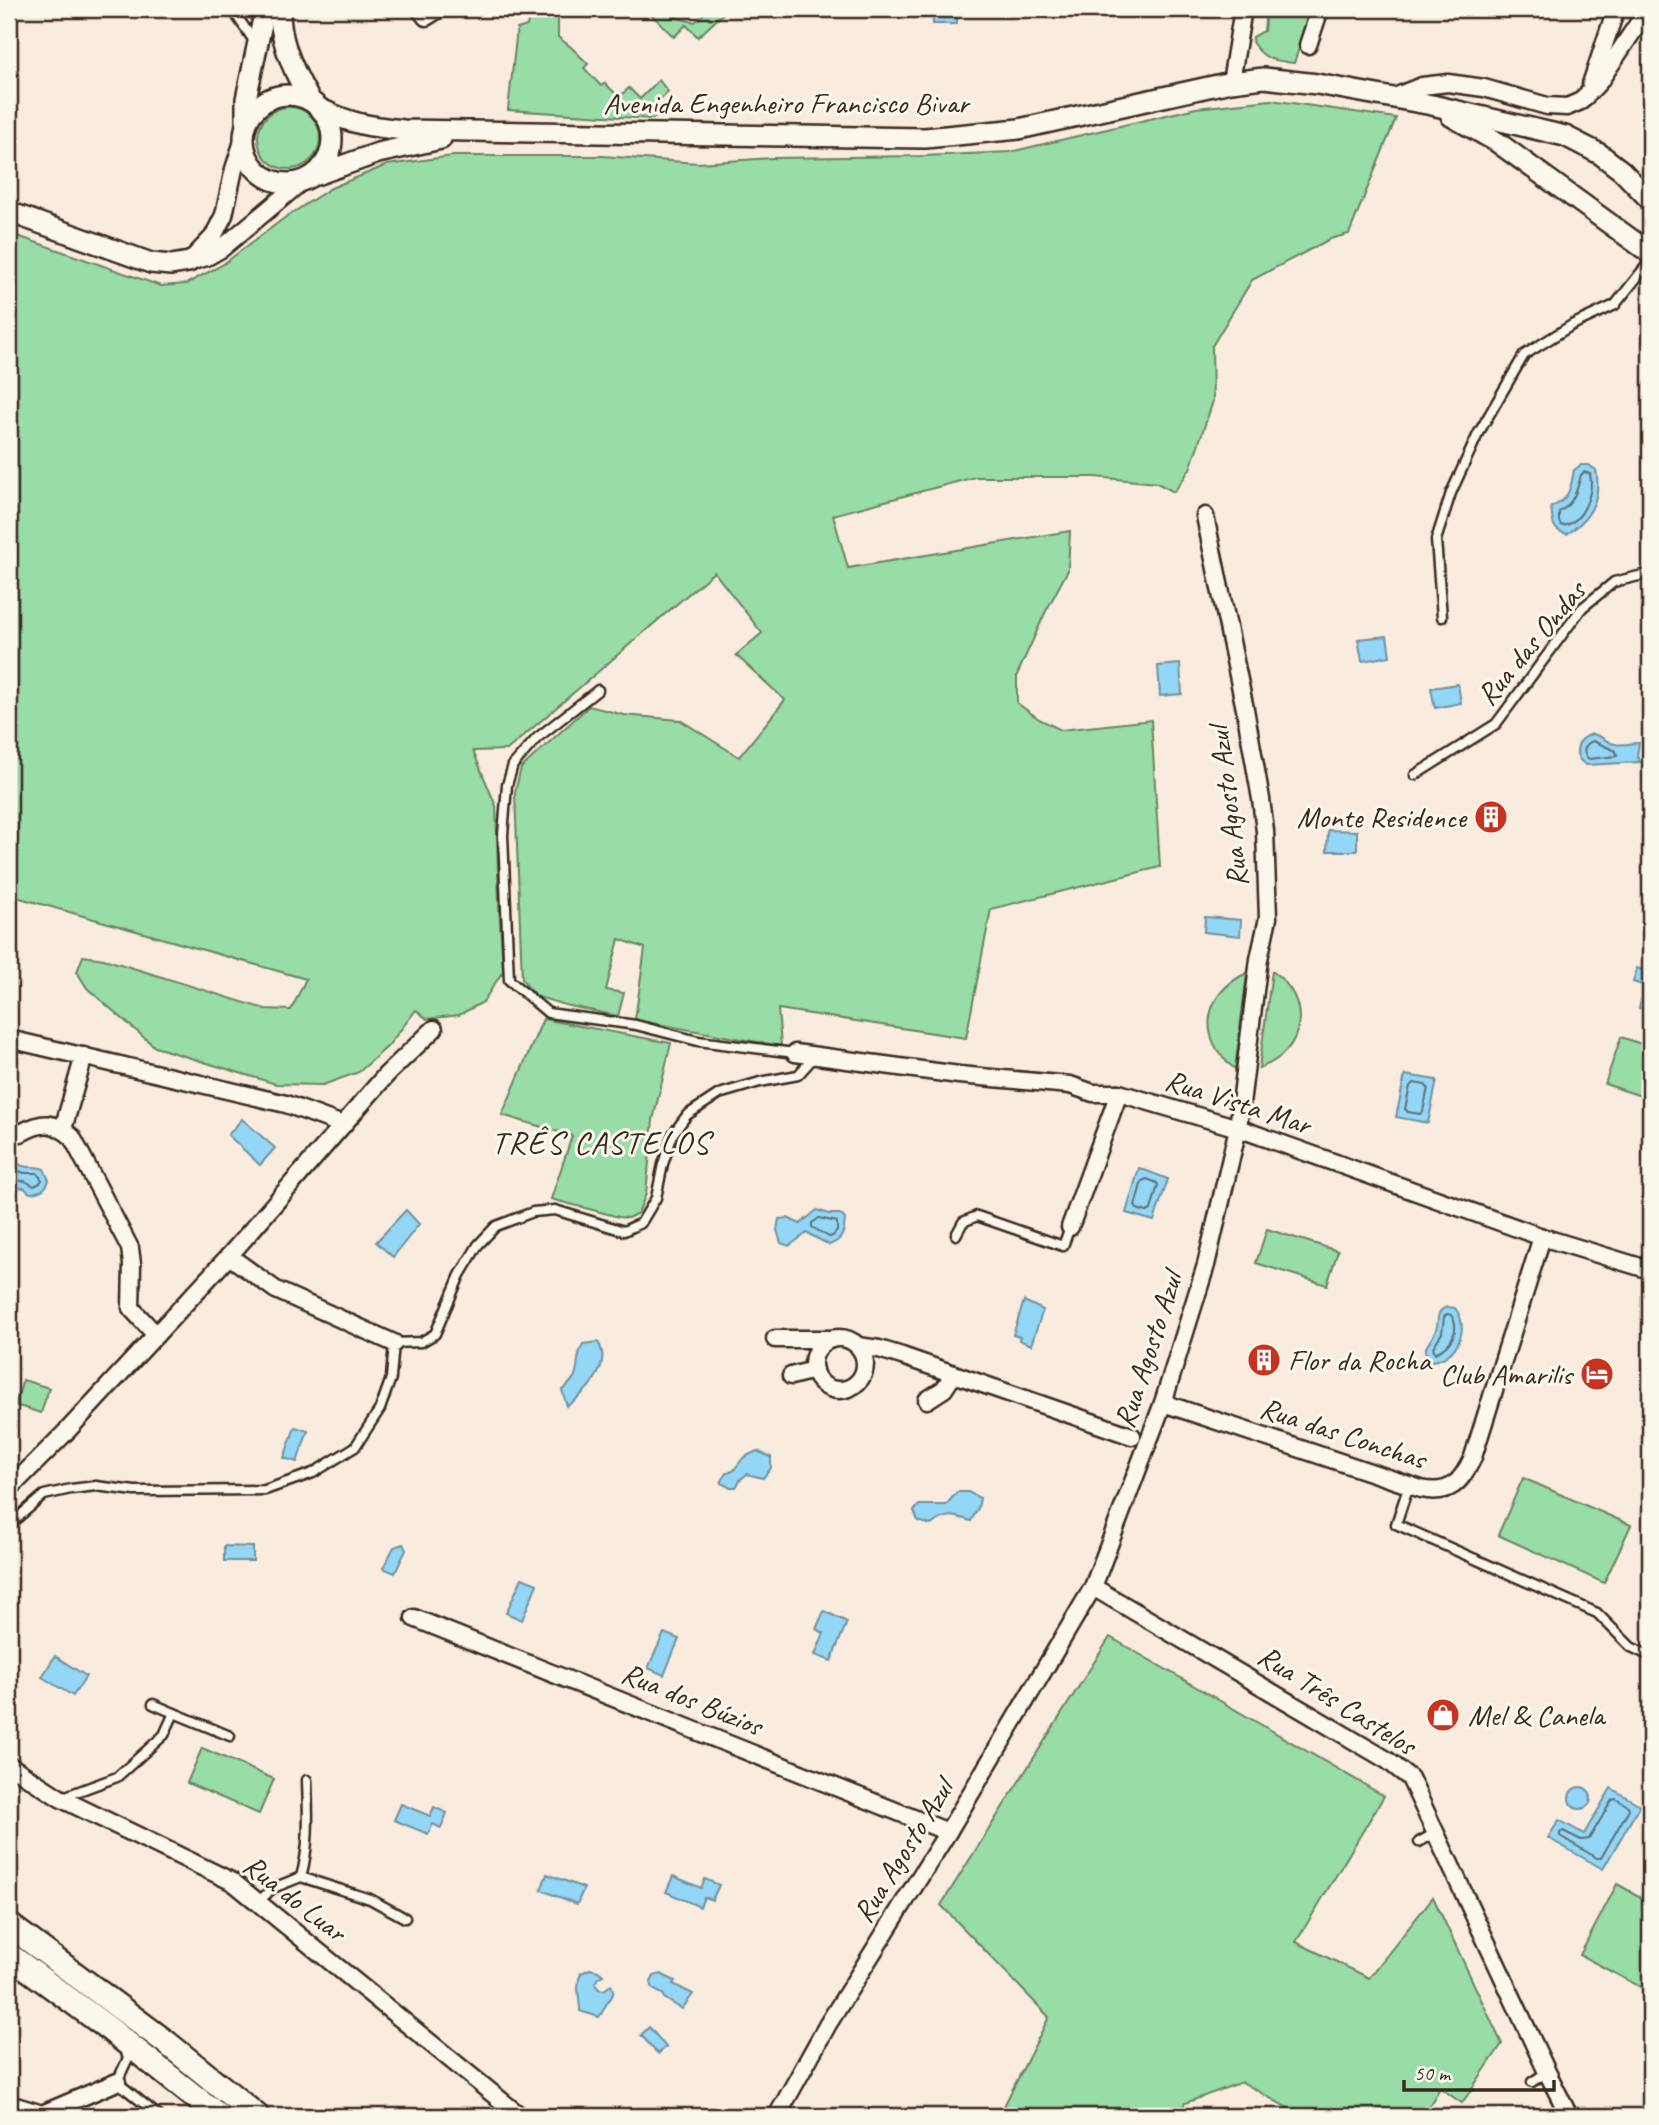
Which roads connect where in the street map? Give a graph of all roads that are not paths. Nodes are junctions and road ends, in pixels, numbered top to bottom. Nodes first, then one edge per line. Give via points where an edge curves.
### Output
1 (232, 9) edge
2 (265, 9) edge
3 (280, 9) edge
4 (420, 9) edge
5 (439, 9) edge
6 (1243, 9) edge
7 (1320, 9) edge
8 (1616, 9) edge
9 (1648, 9) edge
10 (256, 45) junction
11 (1308, 45) dead end
12 (1231, 82) junction
13 (1588, 93) junction
14 (1392, 98) junction
15 (316, 105) junction
16 (1432, 105) junction
17 (245, 132) junction
18 (477, 132) junction
19 (306, 179) junction
20 (1650, 200) edge
21 (9, 212) edge
22 (1650, 253) edge
23 (1650, 261) edge
24 (189, 262) junction
25 (1205, 516) dead end
26 (1650, 576) edge
27 (1442, 617) dead end
28 (598, 690) dead end
29 (1415, 775) dead end
30 (434, 1029) dead end
31 (9, 1039) edge
32 (795, 1053) joint
33 (84, 1056) junction
34 (815, 1056) junction
35 (1119, 1093) junction
36 (343, 1125) junction
37 (1238, 1128) junction
38 (63, 1129) junction
39 (9, 1130) edge
40 (1070, 1227) joint
41 (956, 1236) dead end
42 (1542, 1237) junction
43 (229, 1256) junction
44 (1650, 1270) edge
45 (156, 1335) junction
46 (837, 1338) junction
47 (775, 1339) dead end
48 (394, 1343) junction
49 (858, 1346) junction
50 (814, 1370) junction
51 (954, 1374) junction
52 (791, 1376) dead end
53 (927, 1400) dead end
54 (1163, 1403) junction
55 (1132, 1436) dead end
56 (1409, 1485) junction
57 (9, 1489) edge
58 (9, 1525) edge
59 (1093, 1587) junction
60 (414, 1618) dead end
61 (1650, 1656) edge
62 (153, 1704) dead end
63 (174, 1713) junction
64 (230, 1736) dead end
65 (9, 1765) edge
66 (307, 1780) dead end
67 (60, 1798) junction
68 (948, 1832) junction
69 (1437, 1832) junction
70 (1419, 1842) dead end
71 (301, 1877) junction
72 (258, 1902) junction
73 (405, 1918) dead end
74 (9, 1925) edge
75 (9, 1955) edge
76 (18, 1968) edge
77 (120, 2038) junction
78 (1547, 2072) junction
79 (117, 2082) junction
80 (1532, 2082) dead end
81 (9, 2104) edge
82 (41, 2115) edge
83 (159, 2116) edge
84 (219, 2116) edge
85 (257, 2116) edge
86 (520, 2116) edge
87 (777, 2116) edge
88 (1569, 2116) edge

1 - 10 lane
2 - 10 street
3 - 15 street via 293,73
4 - 5 street via 426,17
6 - 12 street
7 - 11 street
8 - 13 street
9 - 13 street
10 - 17 street
12 - 14 street, Avenida Engenheiro Francisco Bivar via 1264,78
12 - 18 street, Avenida Engenheiro Francisco Bivar via 1019,129 925,138
13 - 14 street via 1567,107 1548,106 1448,83 1422,86
14 - 16 street, Avenida Engenheiro Francisco Bivar
15 - 17 street via 300,96 272,97 253,113
15 - 18 street via 365,126
15 - 19 street via 331,126 332,148 318,172
16 - 20 street, Avenida Engenheiro Francisco Bivar via 1565,136 1600,154
16 - 22 street via 1497,142
17 - 19 street via 246,154 262,175 282,183
17 - 24 street via 225,215 213,237
18 - 19 street via 378,153
19 - 24 street via 221,249
21 - 24 street via 151,263
23 - 27 lane via 1615,305 1524,355 1478,434 1436,540
25 - 37 street, Rua Agosto Azul via 1265,831 1268,918
26 - 29 lane, Rua das Ondas via 1614,582 1582,608 1496,724
28 - 32 lane via 537,738 513,765 503,835 509,980 548,1013 636,1025 698,1041
30 - 36 street
31 - 33 street
32 - 34 street, Rua Vista Mar
33 - 36 street via 286,1104
33 - 38 street
34 - 35 street, Rua Vista Mar
34 - 48 lane via 798,1075 719,1094 687,1115 673,1134 656,1198 641,1223 624,1231 555,1210 533,1212 496,1226 460,1275 435,1334 421,1342
35 - 37 street, Rua Vista Mar
35 - 40 street
36 - 43 street
37 - 42 street, Rua Vista Mar
37 - 54 street, Rua Agosto Azul via 1206,1265
38 - 39 street via 47,1124 21,1133
38 - 45 street via 72,1137 130,1248 131,1308
40 - 41 lane via 1063,1246 977,1216 963,1222
42 - 44 street, Rua Vista Mar
42 - 56 street, Rua das Conchas via 1466,1471 1446,1489
43 - 45 street
43 - 48 street via 276,1290
45 - 57 street
46 - 47 street
46 - 49 street
46 - 50 street via 821,1346
48 - 58 lane via 391,1378 380,1409 355,1447 313,1473 265,1490 71,1489 44,1494
49 - 50 street via 865,1366 853,1386 829,1388
49 - 51 street
50 - 52 street
51 - 53 street via 944,1389
51 - 55 street
54 - 56 street, Rua das Conchas
54 - 59 street, Rua Agosto Azul
56 - 61 lane via 1396,1524 1597,1613 1631,1647
59 - 68 street, Rua Agosto Azul
59 - 69 street, Rua Três Castelos via 1400,1769 1410,1778
60 - 68 street, Rua dos Búzios
62 - 63 lane
63 - 64 lane
63 - 67 lane via 164,1735 117,1777
65 - 67 street, Rua do Luar
66 - 71 lane
67 - 72 street, Rua do Luar via 233,1882
68 - 87 street, Rua Agosto Azul via 828,2024
69 - 70 lane
69 - 78 street, Rua Três Castelos
71 - 72 lane via 274,1888
71 - 73 lane via 370,1899
72 - 86 street, Rua do Luar
74 - 85 main road
75 - 76 main road
76 - 77 main road
77 - 79 lane via 128,2059
77 - 84 main road
78 - 80 lane
78 - 88 street, Rua Três Castelos
79 - 82 street
79 - 83 lane
81 - 82 street

